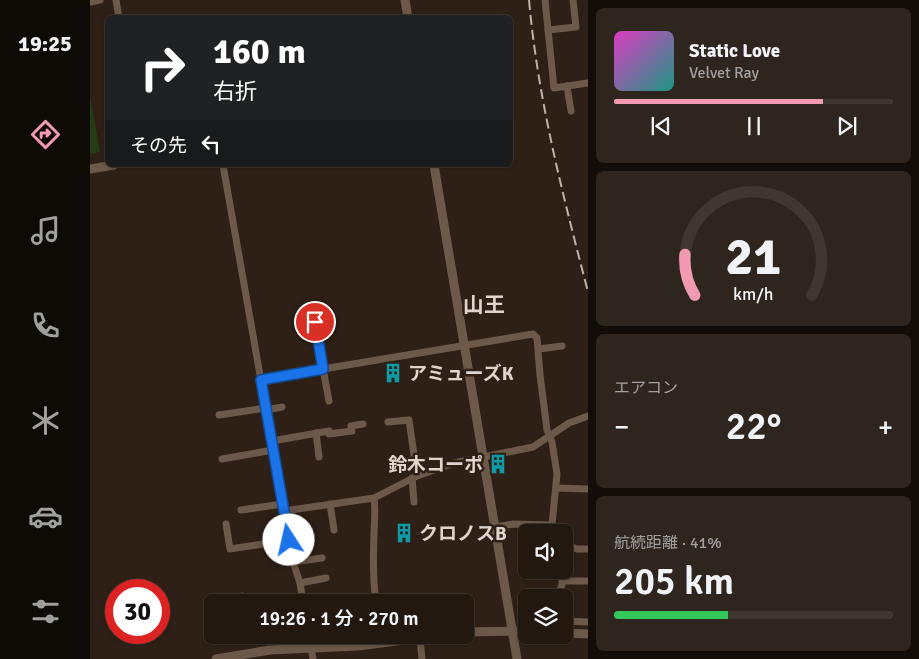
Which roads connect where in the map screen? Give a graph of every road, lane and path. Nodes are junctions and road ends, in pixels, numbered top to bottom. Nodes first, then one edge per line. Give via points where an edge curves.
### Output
1 (100, 0) edge
2 (116, 0) edge
3 (406, 0) edge
4 (545, 0) edge
5 (574, 0) edge
6 (90, 2) edge
7 (118, 15) edge
8 (408, 15) edge
9 (548, 30) junction
10 (588, 83) edge
11 (567, 86) junction
12 (571, 111) dead end
13 (105, 166) edge
14 (222, 167) edge
15 (434, 167) edge
16 (90, 169) edge
17 (315, 322) dead end
18 (464, 345) junction
19 (562, 346) dead end
20 (539, 349) junction
21 (323, 369) junction
22 (261, 380) junction
23 (328, 402) dead end
24 (282, 407) dead end
25 (266, 409) junction
26 (220, 415) dead end
27 (588, 416) edge
28 (388, 422) dead end
29 (362, 424) dead end
30 (316, 433) junction
31 (550, 435) junction
32 (272, 441) junction
33 (273, 450) junction
34 (319, 457) dead end
35 (222, 458) dead end
36 (483, 458) junction
37 (414, 477) junction
38 (556, 488) junction
39 (588, 489) edge
40 (374, 498) junction
41 (414, 502) dead end
42 (330, 504) junction
43 (283, 508) junction
44 (241, 510) dead end
45 (226, 524) dead end
46 (518, 524) edge
47 (552, 524) edge
48 (495, 527) junction
49 (334, 530) dead end
50 (289, 540) junction
51 (573, 546) edge
52 (588, 549) edge
53 (322, 558) dead end
54 (293, 562) junction
55 (326, 578) dead end
56 (562, 581) joint
57 (588, 581) edge
58 (300, 583) junction
59 (560, 589) edge
60 (302, 594) edge
61 (375, 594) edge
62 (518, 614) edge
63 (573, 621) edge
64 (588, 622) edge
65 (518, 629) edge
66 (474, 632) edge
67 (573, 633) edge
68 (588, 634) edge
69 (310, 644) edge
70 (341, 644) edge
71 (420, 644) edge
72 (520, 644) edge
73 (311, 648) junction
74 (216, 659) edge
75 (313, 659) edge
76 (422, 659) edge
77 (517, 659) edge

1 - 6 street
2 - 7 street
3 - 8 street
4 - 9 street
5 - 9 street via 576,27
9 - 11 street via 554,88
10 - 11 street
11 - 12 street
13 - 16 street
14 - 22 street
15 - 18 street
17 - 21 street
18 - 20 street via 534,334
18 - 21 street
18 - 36 street
19 - 20 street
20 - 31 street
21 - 22 street
21 - 23 street
22 - 25 street
24 - 25 street
25 - 26 street
25 - 32 street
27 - 31 street
28 - 37 street via 409,420
29 - 30 street via 351,426 352,431
30 - 32 street
30 - 34 street
31 - 36 street via 529,448
31 - 38 street via 557,474
32 - 33 street
33 - 35 street
33 - 43 street
36 - 37 street
36 - 48 street
37 - 40 street
37 - 41 street
38 - 39 street
38 - 47 street
40 - 42 street
40 - 61 street
42 - 43 street
42 - 49 street
43 - 44 street
43 - 50 street
45 - 50 street via 230,549
46 - 48 street
48 - 62 street
50 - 54 street
51 - 52 street
53 - 54 street
54 - 58 street
55 - 58 street
56 - 57 street
56 - 59 street
58 - 60 street
63 - 64 street
65 - 66 street
67 - 68 street
69 - 73 street
70 - 73 street
71 - 76 street
72 - 77 street
73 - 74 street via 270,650
73 - 75 street

